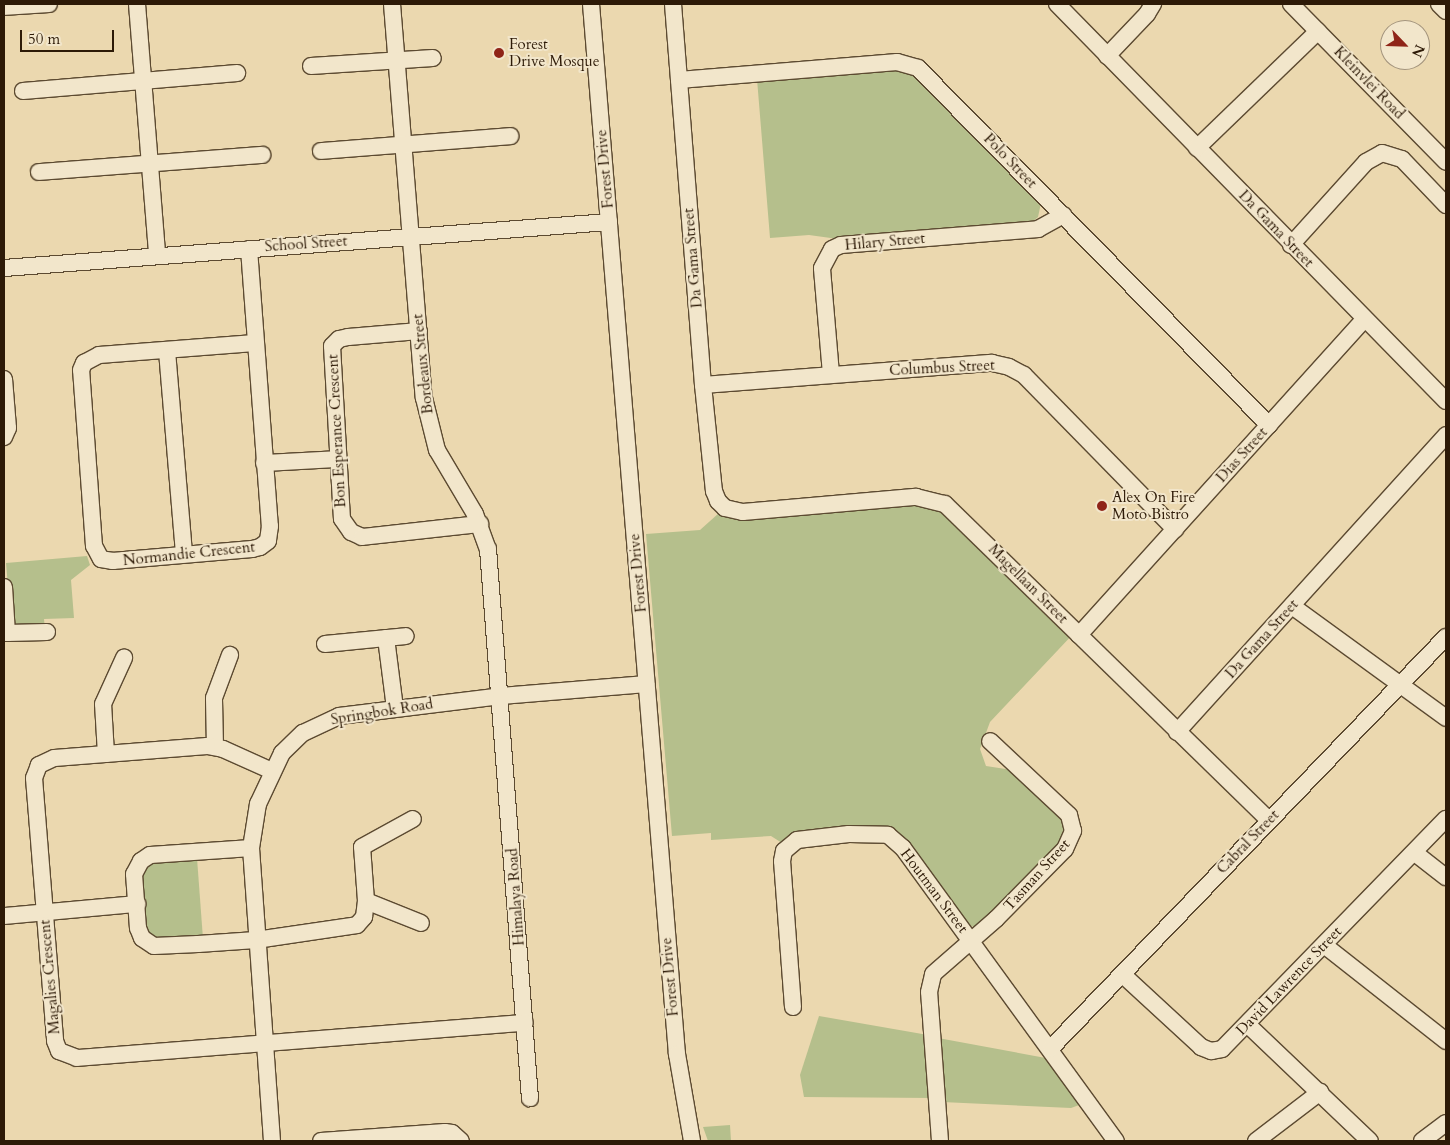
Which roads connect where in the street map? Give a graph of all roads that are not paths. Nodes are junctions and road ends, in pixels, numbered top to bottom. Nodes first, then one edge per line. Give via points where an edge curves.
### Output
1 (48, 4) edge
2 (138, 4) edge
3 (392, 4) edge
4 (591, 4) edge
5 (673, 4) edge
6 (1057, 4) edge
7 (1153, 4) edge
8 (1291, 4) edge
9 (1439, 4) edge
10 (4, 7) edge
11 (1446, 11) edge
12 (1318, 31) junction
13 (1107, 56) junction
14 (433, 58) dead end
15 (397, 60) junction
16 (311, 66) dead end
17 (237, 73) dead end
18 (144, 80) junction
19 (679, 80) junction
20 (23, 92) dead end
21 (510, 136) dead end
22 (404, 145) junction
23 (1197, 148) junction
24 (321, 151) dead end
25 (262, 155) dead end
26 (1446, 162) edge
27 (152, 165) junction
28 (39, 172) dead end
29 (1446, 205) edge
30 (1063, 215) junction
31 (609, 222) junction
32 (411, 236) junction
33 (1292, 244) junction
34 (249, 249) junction
35 (157, 255) junction
36 (4, 268) edge
37 (1364, 320) junction
38 (419, 331) junction
39 (255, 343) junction
40 (166, 351) junction
41 (831, 374) junction
42 (4, 379) edge
43 (703, 385) junction
44 (1446, 401) edge
45 (1269, 425) junction
46 (1446, 435) edge
47 (4, 437) edge
48 (337, 458) junction
49 (264, 463) junction
50 (725, 508) joint
51 (480, 524) junction
52 (1175, 529) junction
53 (184, 554) junction
54 (490, 568) joint
55 (4, 587) edge
56 (1292, 606) junction
57 (47, 632) dead end
58 (5, 633) edge
59 (1079, 635) junction
60 (406, 636) dead end
61 (1446, 637) edge
62 (386, 638) junction
63 (325, 644) dead end
64 (230, 656) dead end
65 (124, 658) dead end
66 (1402, 683) junction
67 (647, 684) junction
68 (501, 696) junction
69 (395, 708) junction
70 (1446, 718) edge
71 (1177, 732) junction
72 (990, 741) dead end
73 (214, 747) junction
74 (106, 754) junction
75 (272, 771) junction
76 (413, 819) dead end
77 (1446, 819) edge
78 (1269, 820) junction
79 (251, 848) junction
80 (1415, 853) junction
81 (1446, 877) edge
82 (366, 901) junction
83 (136, 904) junction
84 (45, 912) junction
85 (4, 916) edge
86 (421, 923) dead end
87 (256, 940) junction
88 (972, 941) junction
89 (1324, 946) junction
90 (1122, 974) junction
91 (793, 1007) dead end
92 (525, 1023) junction
93 (1248, 1025) junction
94 (1446, 1041) edge
95 (264, 1043) junction
96 (1051, 1048) junction
97 (1320, 1092) junction
98 (530, 1098) dead end
99 (1446, 1123) edge
100 (370, 1140) edge
101 (272, 1141) edge
102 (321, 1141) edge
103 (461, 1141) edge
104 (692, 1141) edge
105 (940, 1141) edge
106 (1116, 1141) edge
107 (1256, 1141) edge
108 (1370, 1141) edge
109 (1422, 1141) edge

1 - 10 street
2 - 18 street
3 - 15 street, Bordeaux Street
4 - 31 street, Forest Drive
5 - 19 street, Da Gama Street
6 - 13 street, Da Gama Street
7 - 13 street
8 - 12 street, Kleinvlei Road
9 - 11 street
12 - 23 street
12 - 26 street, Kleinvlei Road
13 - 23 street, Da Gama Street
14 - 15 street
15 - 16 street
15 - 22 street, Bordeaux Street
17 - 18 street
18 - 20 street
18 - 27 street
19 - 30 street, Polo Street via 897,62 912,65 923,72
19 - 43 street, Da Gama Street
21 - 22 street
22 - 24 street
22 - 32 street, Bordeaux Street
23 - 33 street, Da Gama Street
25 - 27 street
27 - 28 street
27 - 35 street
29 - 33 street via 1409,166 1388,152 1375,155
30 - 41 street, Hilary Street via 1038,229 842,245 832,249 822,268
30 - 45 street, Polo Street
31 - 32 street, School Street
31 - 67 street, Forest Drive
32 - 34 street, School Street
32 - 38 street, Bordeaux Street
33 - 37 street, Da Gama Street
34 - 35 street, School Street
34 - 39 street, Normandie Crescent
35 - 36 street, School Street
37 - 44 street, Da Gama Street
37 - 45 street, Dias Street
38 - 48 street, Bon Esperance Crescent via 348,337 334,343 330,352
38 - 51 street, Bordeaux Street via 424,398 437,450
39 - 40 street, Normandie Crescent
39 - 49 street, Normandie Crescent
40 - 53 street
40 - 53 street, Normandie Crescent via 99,355 84,363 81,370 94,546 99,557 109,561
41 - 43 street, Columbus Street
41 - 52 street, Columbus Street via 992,363 1009,366 1024,375
42 - 47 street via 8,428
43 - 50 street, Da Gama Street via 714,491
45 - 52 street, Dias Street
46 - 56 street, Da Gama Street
48 - 49 street
48 - 51 street, Bon Esperance Crescent via 342,518 346,528 356,535 422,532
49 - 53 street, Normandie Crescent via 270,526 268,540 260,547
50 - 59 street, Magellaan Street via 743,512 916,497 945,504
51 - 54 street, Bordeaux Street
52 - 59 street, Dias Street
54 - 68 street, Himalaya Road
55 - 58 street
56 - 66 street
56 - 71 street, Da Gama Street
57 - 58 street
59 - 71 street, Magellaan Street
60 - 62 street
61 - 66 street, Cabral Street
62 - 63 street
62 - 69 street
64 - 73 street via 214,698
65 - 74 street via 103,704
66 - 70 street
66 - 78 street, Cabral Street
67 - 68 street, Springbok Road
67 - 104 street, Forest Drive via 676,1054
68 - 69 street, Springbok Road
68 - 92 street, Himalaya Road
69 - 75 street, Springbok Road via 324,721 295,739
71 - 78 street, Magellaan Street
72 - 88 street, Tasman Street via 1069,815 1074,831 1065,849
73 - 74 street, Magalies Crescent
73 - 75 street, Magalies Crescent
74 - 84 street, Magalies Crescent via 48,759 34,773
75 - 79 street, Springbok Road via 258,804
76 - 82 street via 362,847
77 - 80 street, David Lawrence Street
78 - 90 street, Cabral Street
79 - 83 street via 145,858 134,874
79 - 87 street, Springbok Road
80 - 81 street
80 - 89 street, David Lawrence Street
82 - 86 street
82 - 87 street via 364,917 351,928
83 - 84 street
83 - 87 street via 140,934 154,946
84 - 85 street
84 - 95 street, Magalies Crescent via 55,1041 63,1054 77,1058
87 - 95 street, Springbok Road
88 - 91 street, Houtman Street via 895,839 878,834 796,840 787,845 782,861
88 - 96 street, Houtman Street
88 - 105 street, Tasman Street via 938,966 930,983
89 - 93 street, David Lawrence Street
89 - 94 street
90 - 93 street, David Lawrence Street via 1205,1050 1222,1049
90 - 96 street, Cabral Street
92 - 95 street, Magalies Crescent
92 - 98 street, Himalaya Road
93 - 97 street
95 - 101 street, Springbok Road
96 - 106 street, Houtman Street
97 - 107 street
97 - 108 street
99 - 109 street
100 - 102 street
100 - 103 street via 445,1132 458,1136

